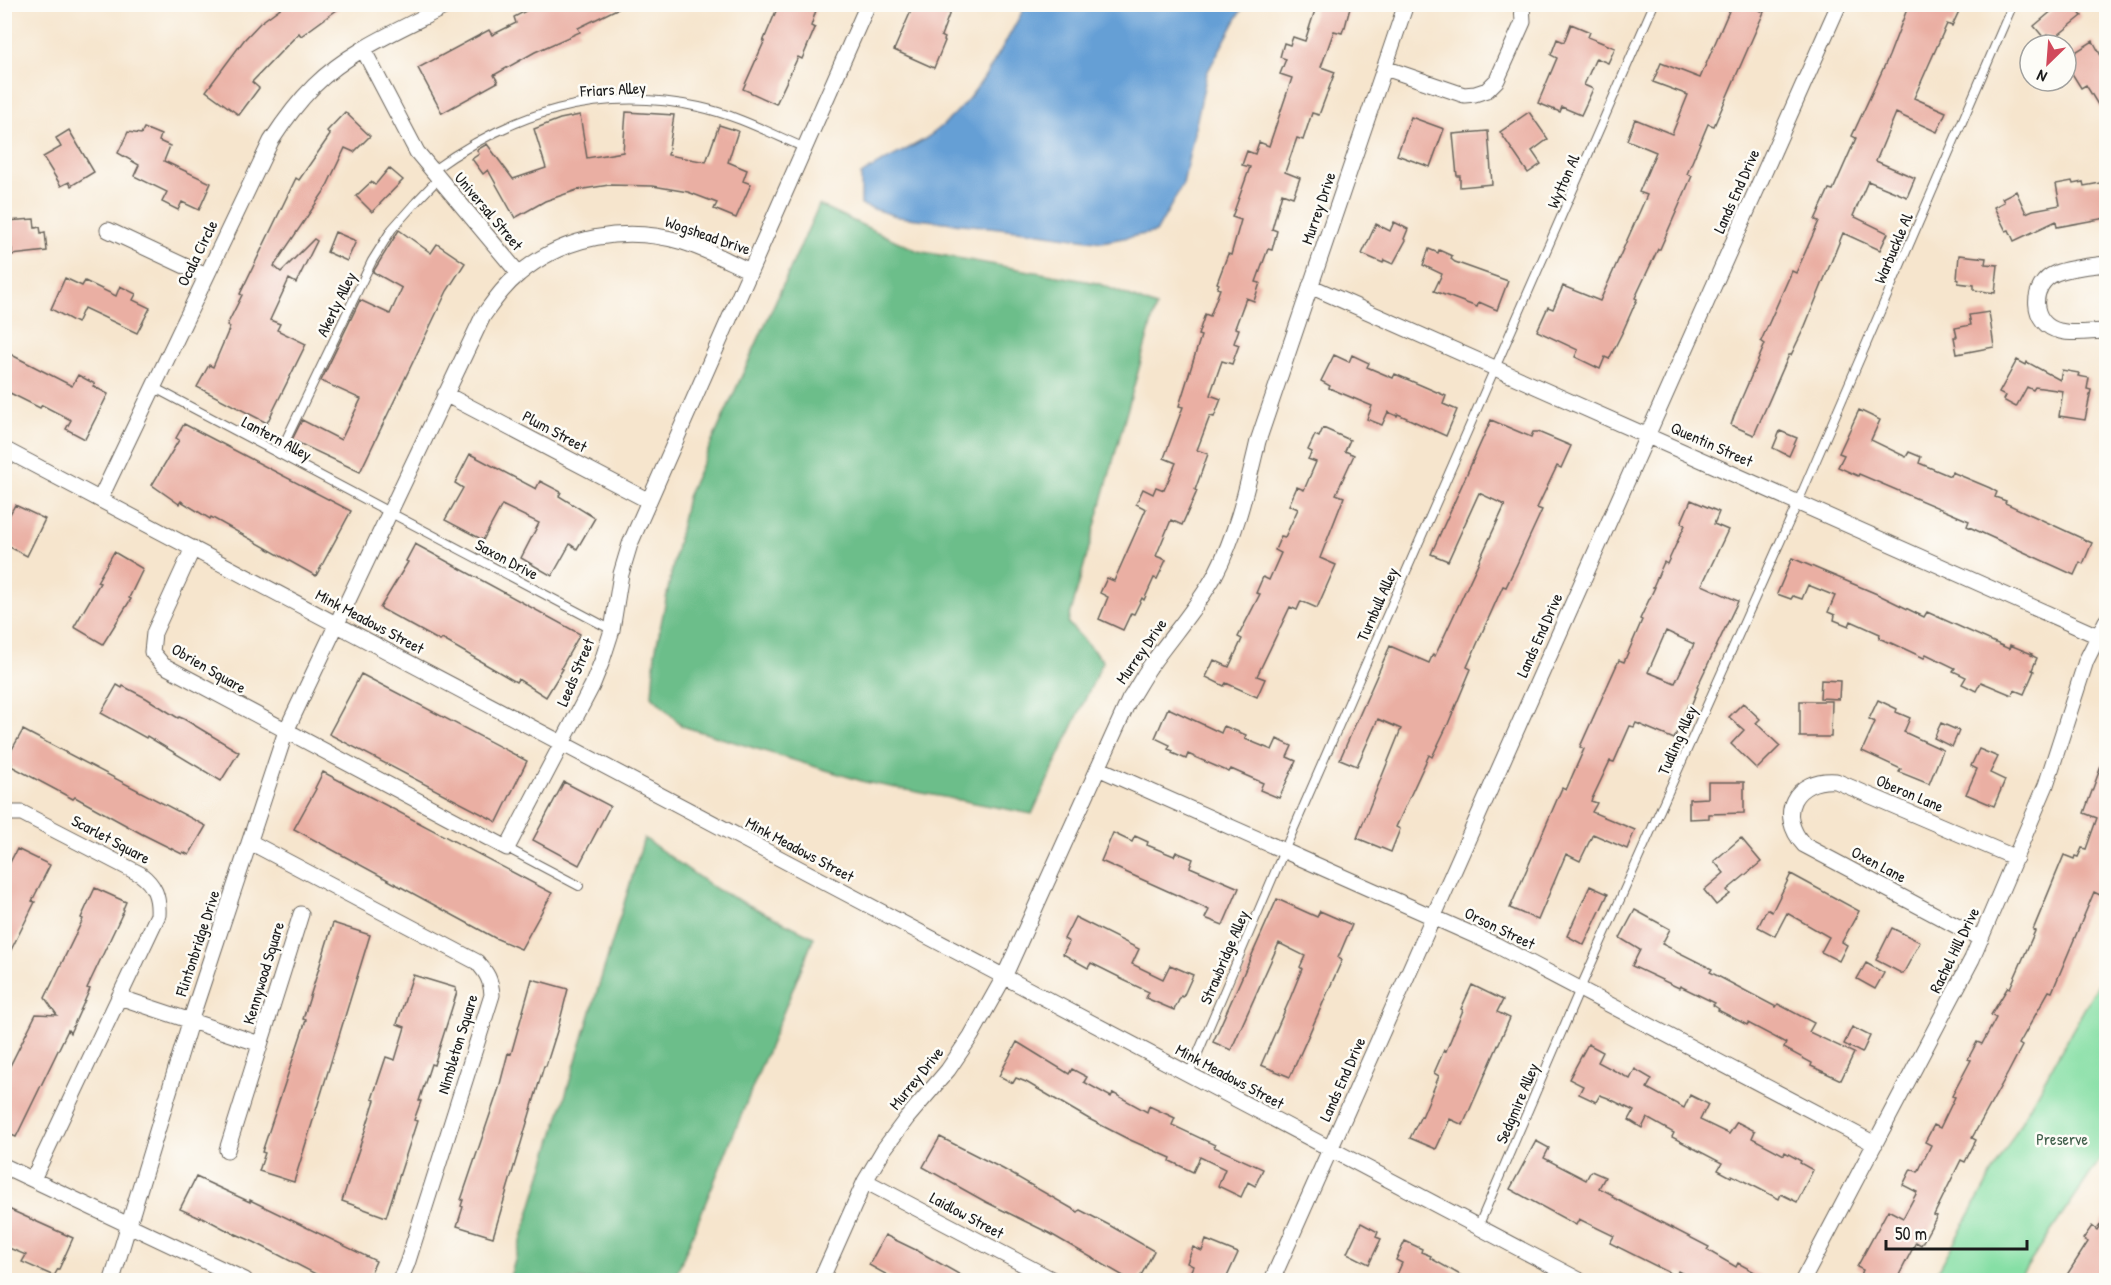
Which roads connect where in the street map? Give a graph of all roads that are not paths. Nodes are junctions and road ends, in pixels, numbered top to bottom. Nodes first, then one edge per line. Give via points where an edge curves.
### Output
1 (450, 4) edge
2 (868, 4) edge
3 (1406, 4) edge
4 (1522, 4) edge
5 (1654, 4) edge
6 (1839, 4) edge
7 (2013, 4) edge
8 (363, 50) junction
9 (1385, 68) junction
10 (805, 148) junction
11 (435, 175) junction
12 (108, 230) dead end
13 (2106, 264) edge
14 (750, 271) junction
15 (519, 274) junction
16 (206, 276) junction
17 (1310, 286) junction
18 (2106, 331) edge
19 (1495, 368) junction
20 (153, 387) junction
21 (445, 394) junction
22 (1648, 435) junction
23 (4, 449) edge
24 (279, 454) junction
25 (100, 499) junction
26 (648, 501) junction
27 (1798, 502) junction
28 (389, 512) junction
29 (193, 548) junction
30 (2106, 621) edge
31 (336, 624) junction
32 (612, 630) junction
33 (2098, 636) junction
34 (286, 731) junction
35 (562, 743) junction
36 (1098, 768) junction
37 (1793, 800) joint
38 (4, 813) edge
39 (250, 842) junction
40 (507, 848) junction
41 (1284, 850) junction
42 (2016, 858) junction
43 (579, 886) dead end
44 (301, 914) dead end
45 (1433, 917) junction
46 (1981, 939) junction
47 (1004, 977) junction
48 (1580, 989) junction
49 (119, 997) junction
50 (191, 1019) junction
51 (260, 1044) junction
52 (1189, 1074) junction
53 (1875, 1144) junction
54 (1331, 1149) junction
55 (227, 1150) dead end
56 (4, 1166) edge
57 (33, 1179) junction
58 (865, 1181) junction
59 (129, 1225) junction
60 (1478, 1227) junction
61 (112, 1281) edge
62 (246, 1281) edge
63 (400, 1281) edge
64 (821, 1281) edge
65 (1053, 1281) edge
66 (1272, 1281) edge
67 (1579, 1281) edge
68 (1803, 1281) edge

1 - 8 street, Ocala Circle
2 - 10 street, Wogshead Drive
3 - 9 street, Murrey Drive
4 - 9 street via 1523,22 1497,80 1487,90 1464,95
5 - 19 lane, Wytton Al
6 - 22 street, Lands End Drive
7 - 27 lane, Warbuckle Al
8 - 11 street via 417,152
8 - 16 street, Ocala Circle via 315,85 289,113 271,141
9 - 17 street, Murrey Drive
10 - 11 lane, Friars Alley via 735,117 699,107 641,100 592,101 519,120 476,141
10 - 14 street, Wogshead Drive
11 - 15 street, Universal Street
11 - 24 lane, Akerly Alley via 372,261
12 - 16 street
13 - 18 street via 2057,272 2039,288 2036,301 2037,311 2050,328 2061,332
14 - 15 street, Wogshead Drive via 683,242 651,234 621,233 566,246
14 - 26 street, Leeds Street
15 - 21 street, Wogshead Drive via 483,316
16 - 20 street, Ocala Circle
17 - 19 street, Quentin Street
17 - 36 street, Murrey Drive via 1258,441 1232,538 1193,611 1151,664 1129,700
19 - 22 street, Quentin Street
19 - 41 lane, Turnbull Alley
20 - 24 lane, Lantern Alley
20 - 25 street, Ocala Circle
21 - 26 street, Plum Street
21 - 28 street, Wogshead Drive
22 - 27 street, Quentin Street
22 - 45 street, Lands End Drive
23 - 25 street, Mink Meadows Street
24 - 28 lane, Lantern Alley
25 - 29 street, Mink Meadows Street
26 - 32 street, Leeds Street via 621,574
27 - 33 street, Quentin Street
27 - 48 lane, Tudling Alley
28 - 31 street, Wogshead Drive
28 - 32 lane, Saxon Drive
29 - 31 street, Mink Meadows Street
29 - 34 street, Obrien Square via 154,633 152,652 163,665
30 - 33 street, Rachel Hill Drive
31 - 34 street, Flintonbridge Drive
31 - 35 street, Mink Meadows Street
32 - 35 street, Leeds Street via 592,686
33 - 42 street, Rachel Hill Drive
34 - 39 street, Flintonbridge Drive
34 - 40 street
35 - 40 street, Leeds Street
35 - 47 street, Mink Meadows Street
36 - 41 street, Orson Street
36 - 47 street, Murrey Drive
37 - 42 street, Oberon Lane via 1808,784 1836,781
37 - 46 street, Oxen Lane via 1791,823 1804,845
38 - 49 street, Scarlet Square via 22,813 140,874 155,889 158,915
39 - 50 street, Flintonbridge Drive
39 - 63 street, Nimbleton Square via 477,962 492,983 492,995
40 - 43 lane
41 - 45 street, Orson Street
41 - 52 lane, Strawbridge Alley
42 - 46 street, Rachel Hill Drive
44 - 51 street, Kennywood Square
45 - 48 street, Orson Street
45 - 54 street, Lands End Drive
46 - 53 street, Rachel Hill Drive
47 - 52 street, Mink Meadows Street
47 - 58 street, Murrey Drive via 948,1070 907,1118
48 - 53 street, Orson Street
48 - 60 lane, Sedgmire Alley
49 - 50 street
49 - 57 street, Scarlet Square
50 - 51 street, Kennywood Square
50 - 59 street, Flintonbridge Drive
51 - 55 street, Kennywood Square
52 - 54 street, Mink Meadows Street
53 - 68 street, Rachel Hill Drive
54 - 60 street, Mink Meadows Street
54 - 66 street, Lands End Drive
56 - 57 street
57 - 59 street
58 - 64 street, Murrey Drive
58 - 65 street, Laidlow Street
59 - 61 street, Flintonbridge Drive
59 - 62 street
60 - 67 street, Mink Meadows Street

